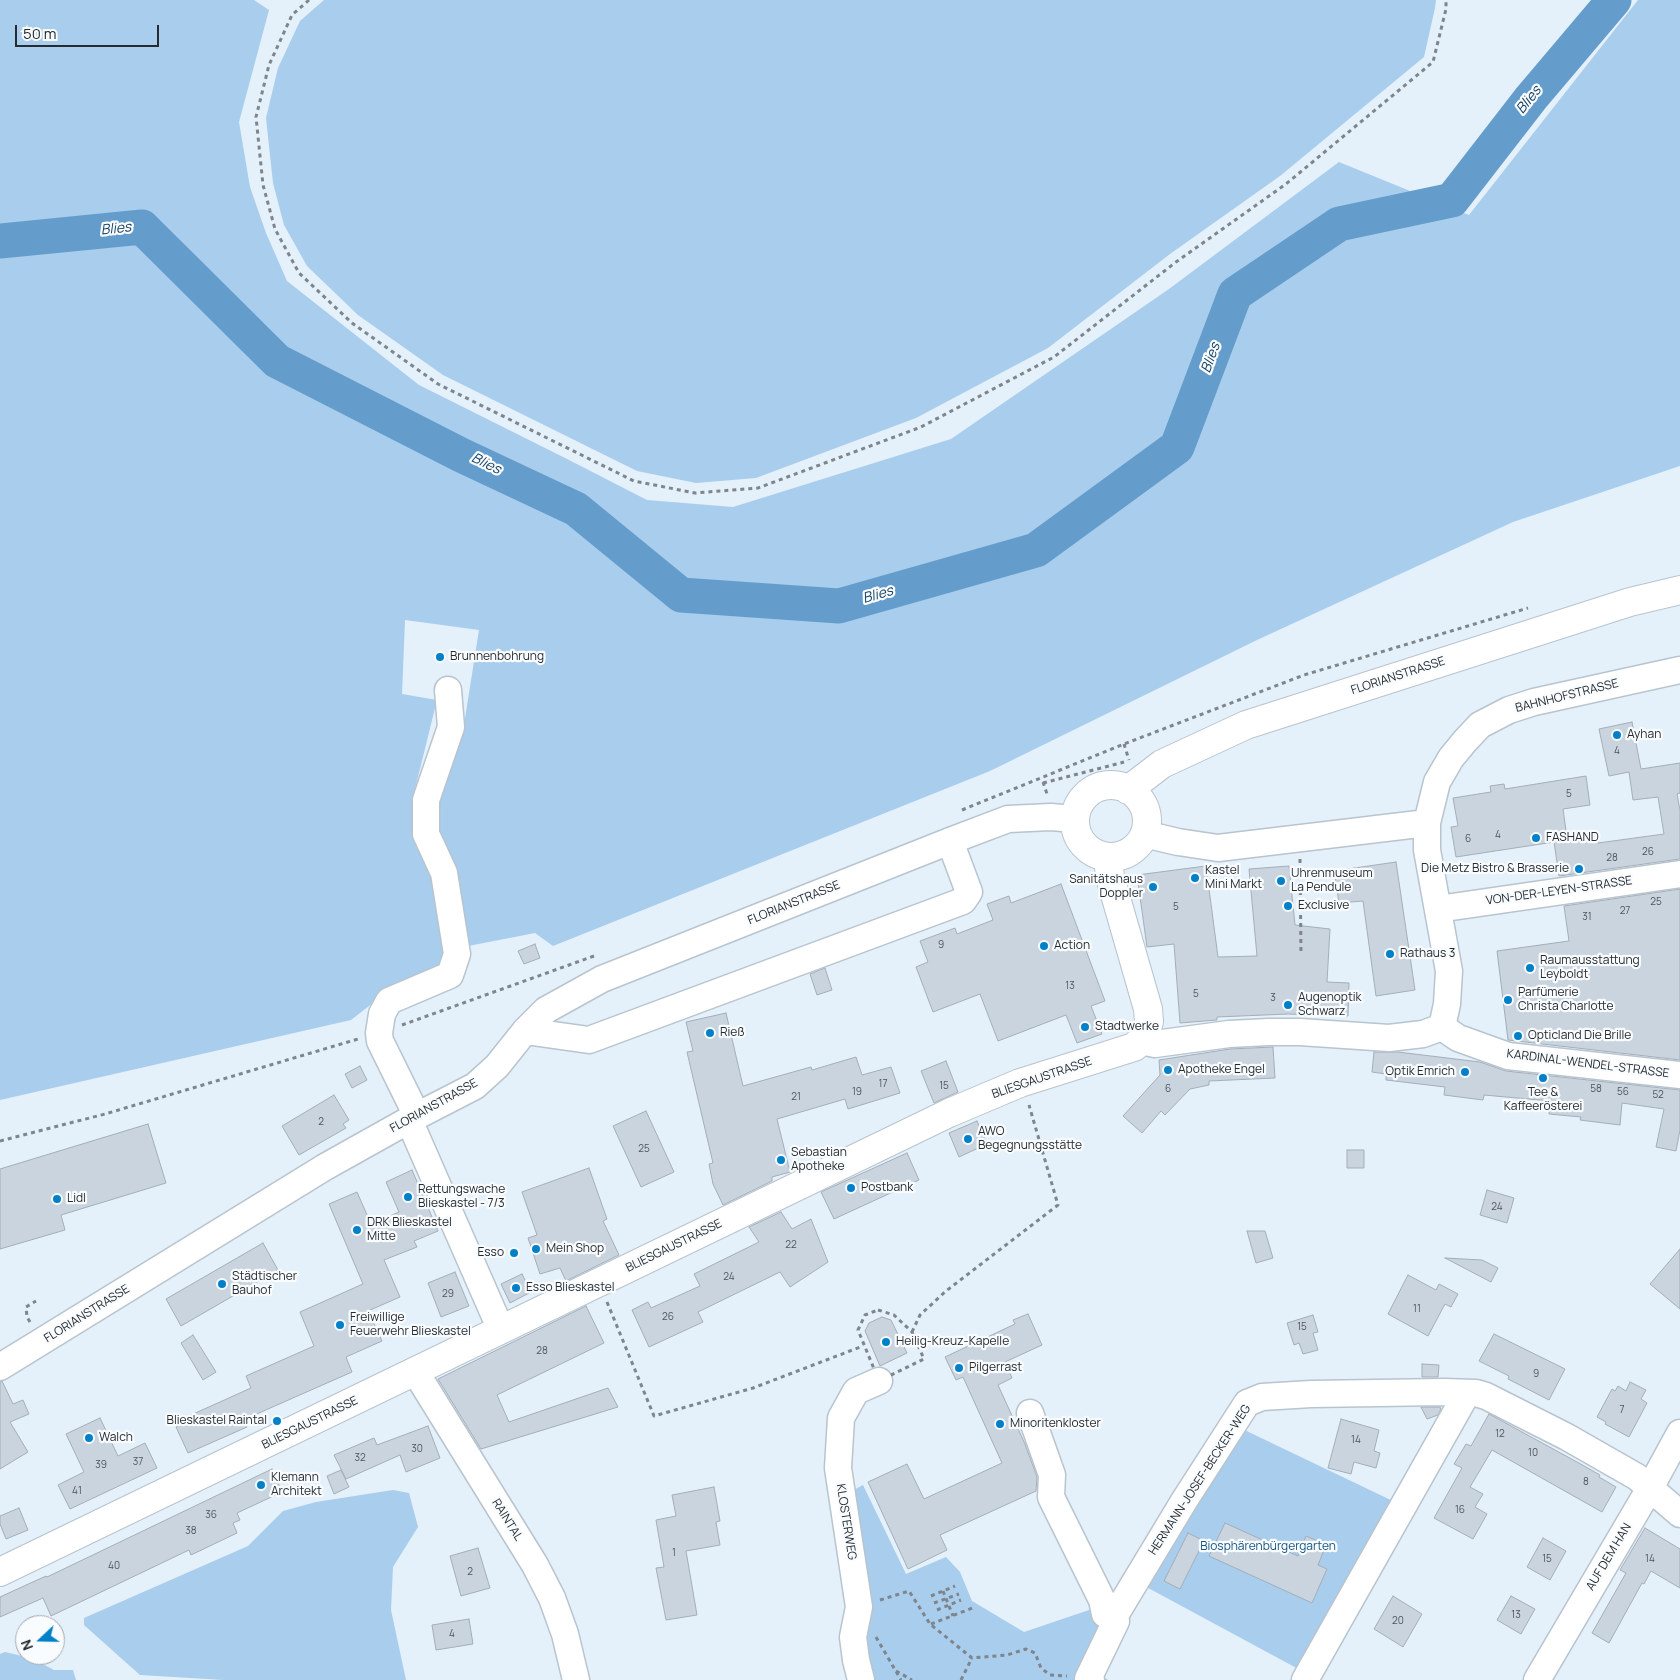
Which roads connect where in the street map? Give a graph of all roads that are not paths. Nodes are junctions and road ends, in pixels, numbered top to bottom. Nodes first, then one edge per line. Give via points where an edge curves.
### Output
1 (1680, 590) edge
2 (1680, 670) edge
3 (448, 690) dead end
4 (1128, 790) junction
5 (1075, 820) junction
6 (1427, 824) junction
7 (1144, 834) junction
8 (950, 840) junction
9 (1108, 857) junction
10 (1680, 874) edge
11 (1438, 909) junction
12 (1140, 985) junction
13 (1442, 1027) junction
14 (525, 1031) junction
15 (1140, 1042) junction
16 (1112, 1054) junction
17 (1680, 1075) edge
18 (413, 1118) junction
19 (501, 1330) junction
20 (0, 1367) edge
21 (415, 1371) junction
22 (879, 1381) road end
23 (1466, 1392) junction
24 (1030, 1413) dead end
25 (1680, 1433) edge
26 (1650, 1488) junction
27 (1680, 1514) edge
28 (0, 1572) edge
29 (1110, 1615) junction
30 (1090, 1679) edge
31 (576, 1680) edge
32 (861, 1680) edge
33 (1305, 1680) edge
34 (1536, 1680) edge

1 - 4 main road, FLORIANSTRASSE via 1630,602 1246,724 1162,764
2 - 6 street, BAHNHOFSTRASSE via 1534,702 1480,725 1451,758 1438,782
3 - 18 street via 452,726 426,800 426,834 444,873 457,954 450,975 389,1001 382,1014 379,1033
4 - 5 main road via 1117,786 1093,790 1077,808
4 - 7 main road via 1143,804
5 - 8 street, FLORIANSTRASSE via 1052,816 1008,819
5 - 9 main road via 1076,830 1084,844 1097,854
6 - 7 street via 1218,848
6 - 11 street, BAHNHOFSTRASSE via 1427,850
7 - 9 main road via 1130,852
8 - 14 street, FLORIANSTRASSE via 602,979 546,1010
8 - 14 street via 969,892 964,901 588,1040
9 - 12 main road via 1110,877
10 - 11 street, VON-DER-LEYEN-STRASSE
11 - 13 street, BAHNHOFSTRASSE via 1449,971
12 - 15 main road via 1149,1021
12 - 16 main road via 1131,1025
13 - 15 street, BLIESGAUSTRASSE via 1423,1034 1389,1038 1270,1032 1155,1044
13 - 17 street, KARDINAL-WENDEL-STRASSE via 1458,1038 1508,1056
14 - 18 street, FLORIANSTRASSE via 497,1066 475,1086
15 - 16 main road, BLIESGAUSTRASSE
16 - 19 main road, BLIESGAUSTRASSE via 1020,1083 949,1113
18 - 19 street
18 - 20 street, FLORIANSTRASSE via 325,1167
19 - 21 main road, BLIESGAUSTRASSE
21 - 28 main road, BLIESGAUSTRASSE
21 - 31 street, RAINTAL via 536,1565 565,1634
22 - 32 street, KLOSTERWEG via 856,1391 841,1418 838,1468 859,1607 854,1637
23 - 26 street, HERMANN-JOSEF-BECKER-WEG via 1486,1396 1567,1437 1637,1477
23 - 29 street, HERMANN-JOSEF-BECKER-WEG via 1311,1394 1262,1397 1247,1402
23 - 33 street
24 - 29 street via 1052,1474 1050,1497
25 - 26 street, AUF DEM HAN
26 - 27 street, HERMANN-JOSEF-BECKER-WEG
26 - 34 street, AUF DEM HAN
29 - 30 street via 1116,1621

